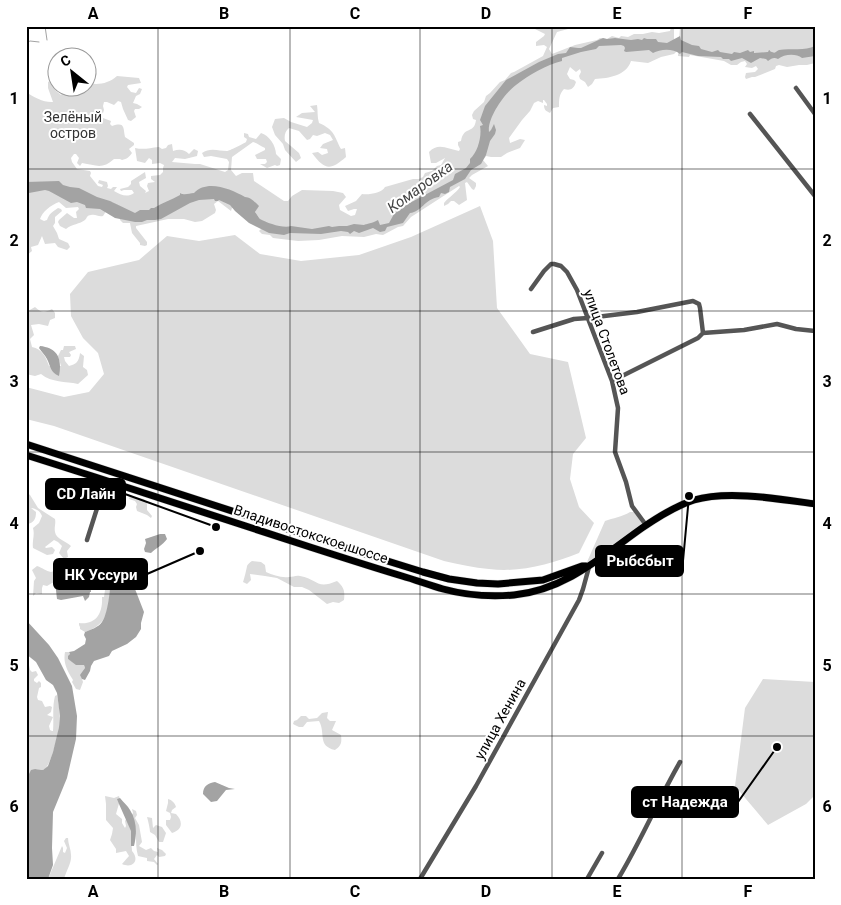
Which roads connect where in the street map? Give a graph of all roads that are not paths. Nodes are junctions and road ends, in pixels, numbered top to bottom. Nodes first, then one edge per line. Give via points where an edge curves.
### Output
1 (796, 88) dead end
2 (750, 114) dead end
3 (815, 114) edge
4 (815, 196) edge
5 (531, 289) dead end
6 (588, 318) junction
7 (815, 330) edge
8 (533, 332) dead end
9 (703, 333) junction
10 (612, 381) junction
11 (26, 444) edge
12 (26, 455) edge
13 (106, 480) junction
14 (815, 504) edge
15 (646, 525) junction
16 (87, 540) dead end
17 (589, 566) junction
18 (432, 574) junction
19 (430, 585) junction
20 (680, 762) dead end
21 (602, 853) dead end
22 (420, 879) edge
23 (587, 879) edge
24 (618, 879) edge

1 - 3 street
2 - 4 street
5 - 6 street, улица Столетова via 551,264 561,266 577,290
6 - 8 street
6 - 9 street via 693,302 699,304
6 - 10 street, улица Столетова
7 - 9 street via 777,324
9 - 10 street
10 - 15 street, улица Столетова via 618,408 615,452 632,506
11 - 18 highway, Владивостокское шоссе
12 - 13 highway, Владивостокское шоссе
13 - 16 street
13 - 19 highway, Владивостокское шоссе
14 - 15 highway, Владивостокское шоссе via 741,496 705,497 680,505
15 - 17 highway, Владивостокское шоссе
17 - 18 highway, Владивостокское шоссе via 543,580 498,584
17 - 19 highway, Владивостокское шоссе via 557,585 514,595 469,594
17 - 22 street, улица Хенина via 579,600 476,786
18 - 19 highway via 436,580
20 - 24 street
21 - 23 street

